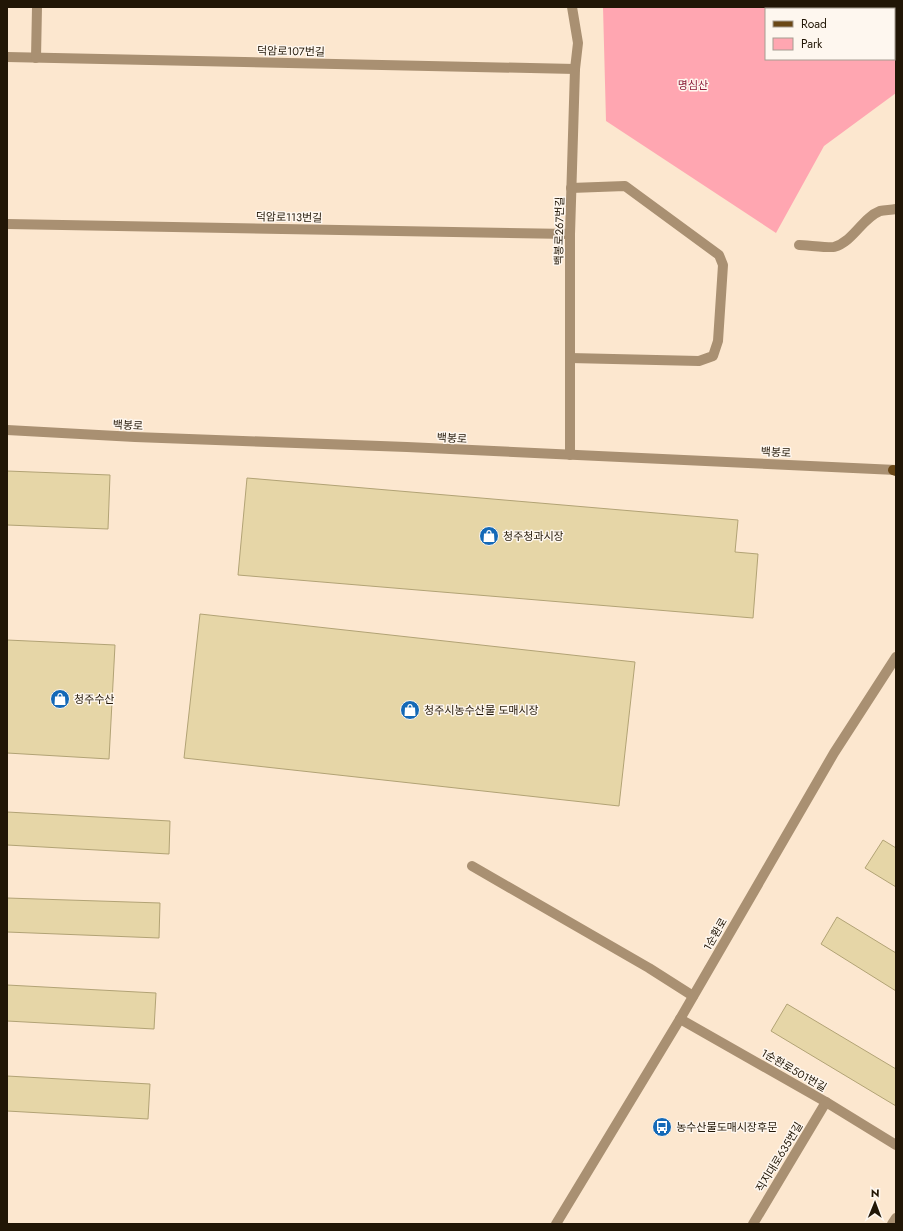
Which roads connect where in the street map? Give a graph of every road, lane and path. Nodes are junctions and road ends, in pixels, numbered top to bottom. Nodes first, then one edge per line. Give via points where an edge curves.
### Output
1 (37, 7) edge
2 (572, 7) edge
3 (7, 57) edge
4 (36, 58) junction
5 (575, 69) junction
6 (571, 188) junction
7 (896, 209) edge
8 (7, 224) edge
9 (570, 234) junction
10 (799, 245) dead end
11 (570, 358) junction
12 (7, 430) edge
13 (570, 455) junction
14 (895, 470) edge
15 (896, 658) edge
16 (472, 866) dead end
17 (693, 996) junction
18 (680, 1019) junction
19 (826, 1102) junction
20 (896, 1145) edge
21 (896, 1218) edge
22 (556, 1224) edge
23 (753, 1224) edge
24 (892, 1224) edge

1 - 4 street
2 - 5 street, 백봉로267번길 via 578,43
3 - 4 street, 덕암로107번길
4 - 5 street, 덕암로107번길
5 - 6 street, 백봉로267번길
6 - 9 street, 백봉로267번길
6 - 11 street via 625,186 719,255 723,265 718,341 713,356 699,360
7 - 10 street via 881,211 870,217 857,232 833,248
8 - 9 street, 덕암로113번길
9 - 11 street, 백봉로267번길
11 - 13 street, 백봉로267번길
12 - 13 street, 백봉로 via 135,438
13 - 14 street, 백봉로
15 - 17 street, 1순환로 via 834,753
16 - 17 street
17 - 18 street, 1순환로
18 - 19 street, 1순환로501번길
18 - 22 street, 1순환로
19 - 20 street, 1순환로501번길
19 - 23 street, 직지대로635번길
21 - 24 street

